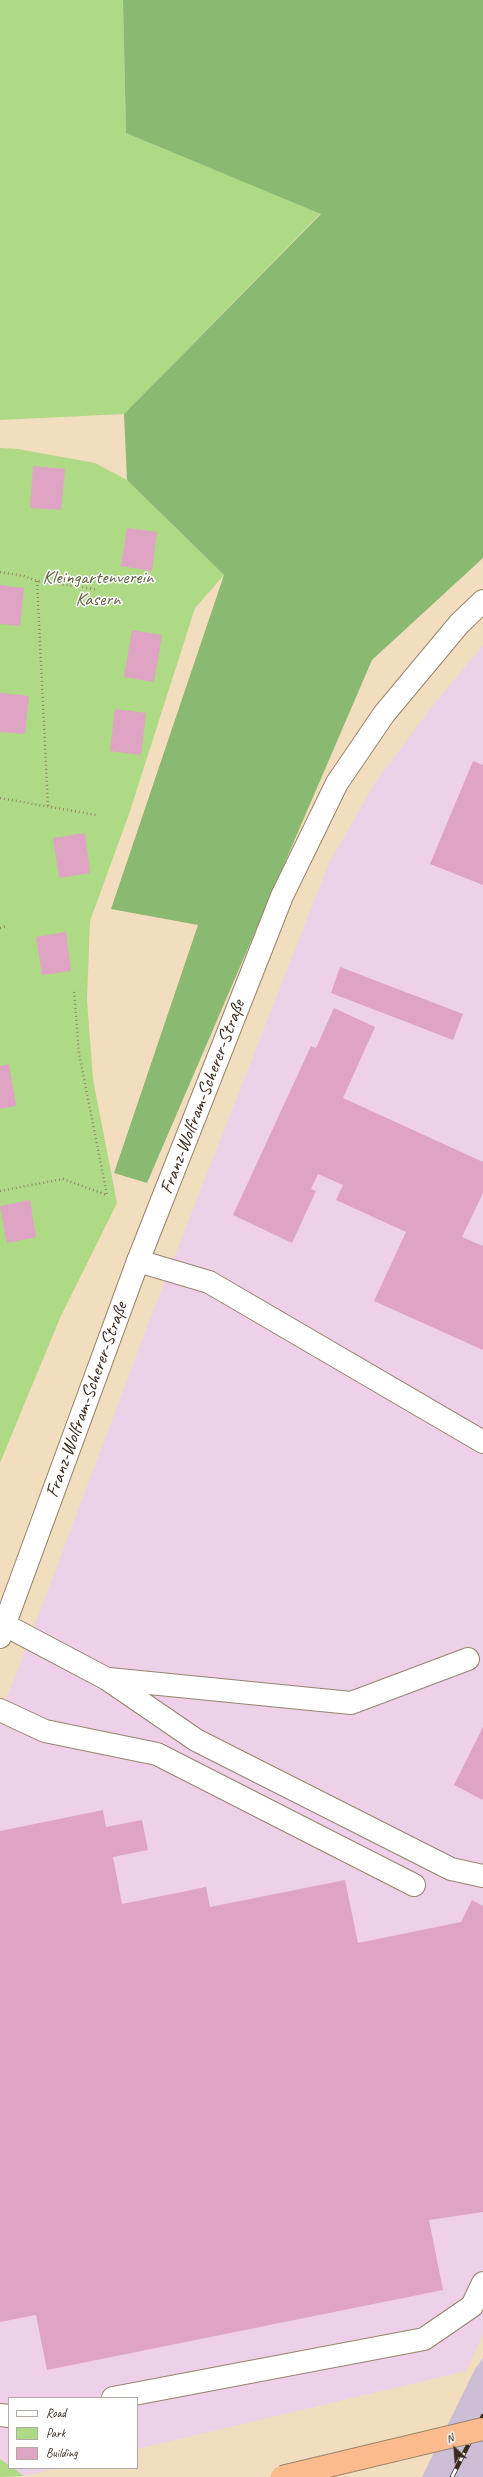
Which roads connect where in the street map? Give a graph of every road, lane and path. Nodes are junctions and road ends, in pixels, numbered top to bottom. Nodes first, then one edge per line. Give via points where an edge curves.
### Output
1 (0, 572) edge
2 (37, 581) junction
3 (95, 589) dead end
4 (483, 601) edge
5 (0, 798) edge
6 (48, 807) junction
7 (96, 815) dead end
8 (7, 926) dead end
9 (0, 928) edge
10 (74, 990) dead end
11 (0, 1191) edge
12 (138, 1261) junction
13 (483, 1442) edge
14 (2, 1631) edge
15 (468, 1659) dead end
16 (108, 1679) junction
17 (0, 1710) edge
18 (483, 1876) edge
19 (414, 1885) dead end
20 (483, 2284) edge
21 (118, 2397) edge
22 (483, 2429) edge
23 (282, 2477) edge

1 - 2 path
2 - 3 path
2 - 6 path
4 - 12 street, Franz-Wolfram-Scherer-Straße via 459,624 384,714 337,783 282,896
5 - 6 path
6 - 7 path
8 - 9 path
10 - 11 path via 79,1054 107,1194 62,1179
12 - 13 street via 209,1282
12 - 14 street, Franz-Wolfram-Scherer-Straße
14 - 16 street
15 - 16 street via 351,1703
16 - 18 street via 196,1740 451,1869
17 - 19 street via 45,1732 157,1754
20 - 21 street via 472,2306 424,2339
22 - 23 highway, bridge

